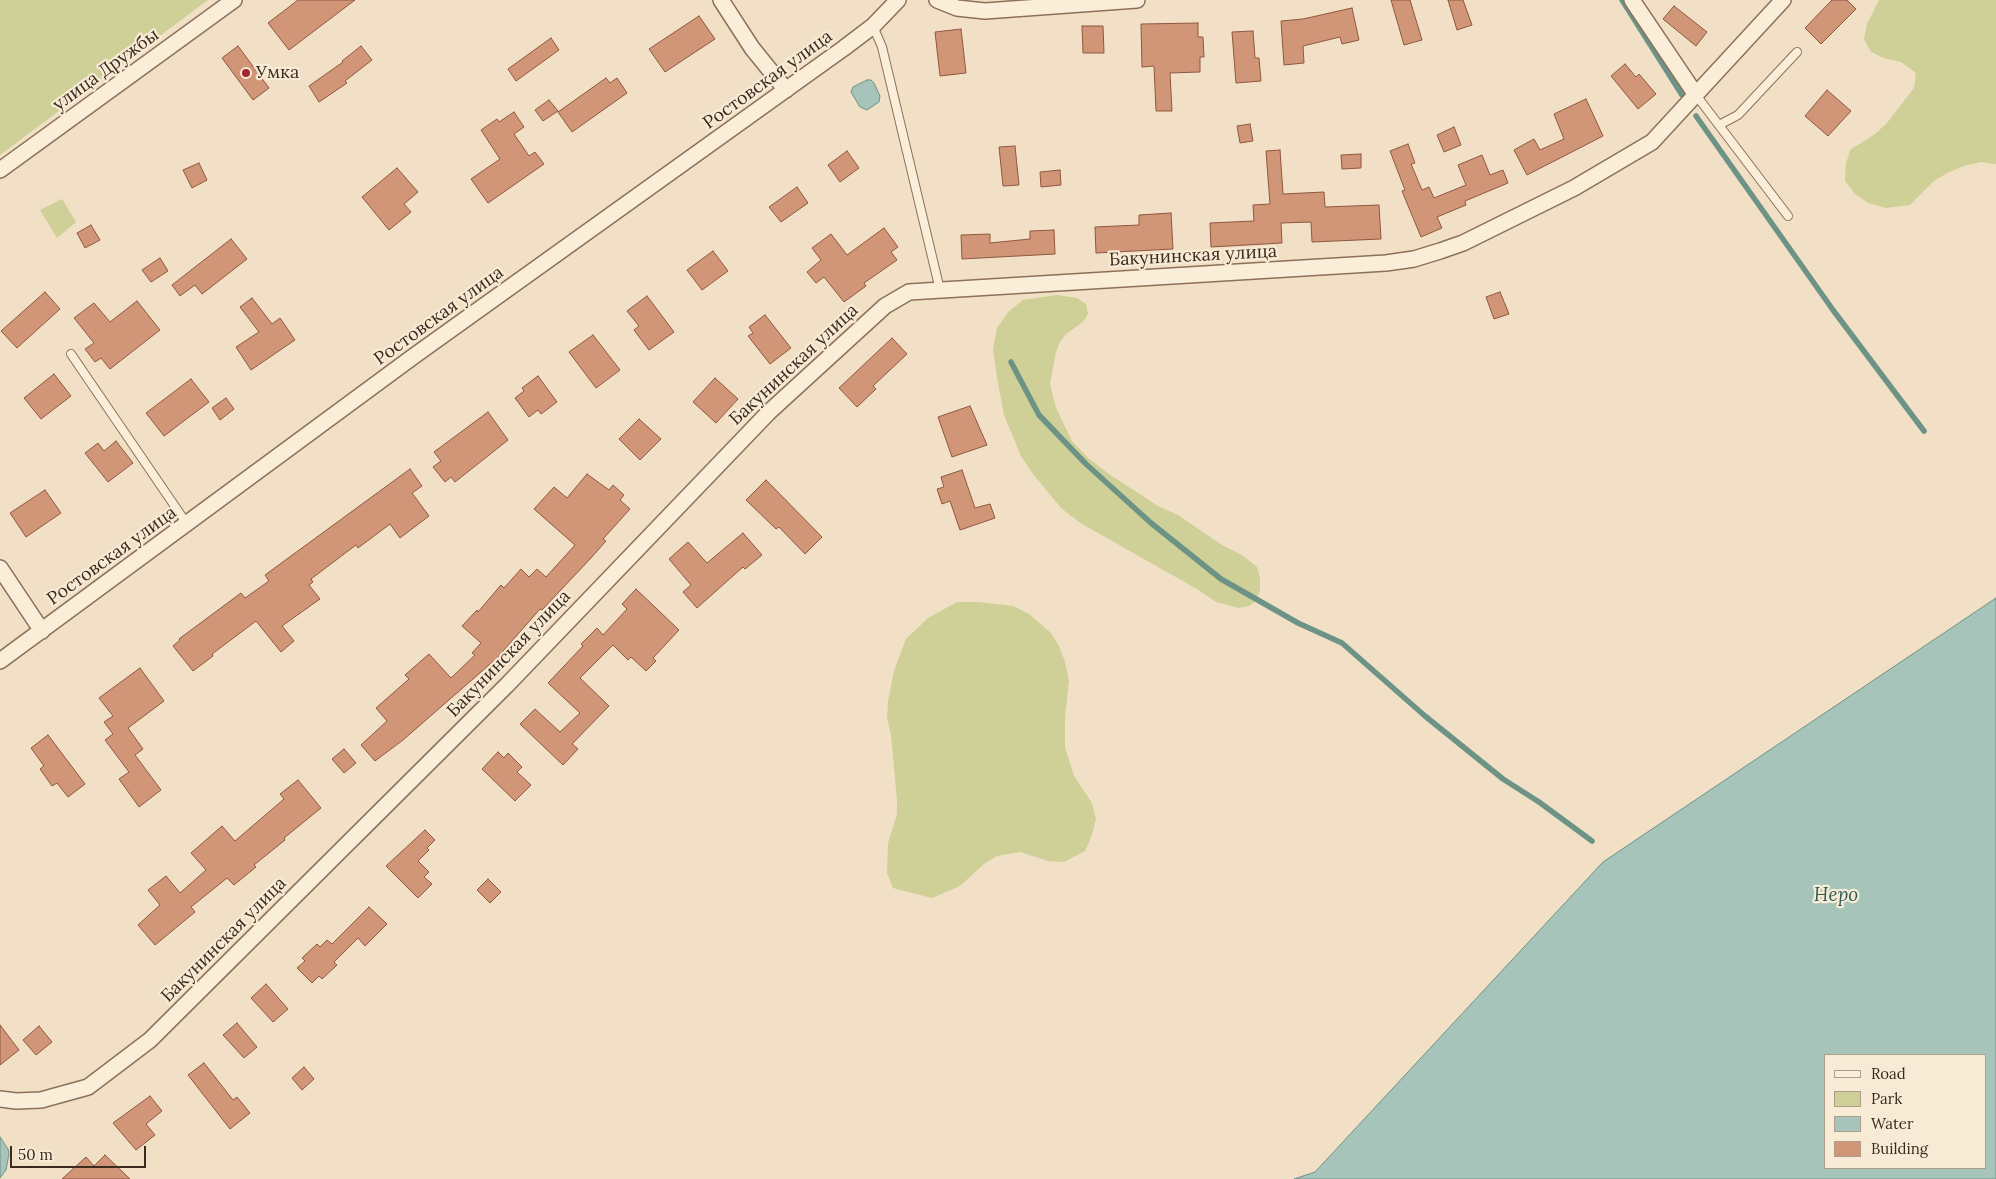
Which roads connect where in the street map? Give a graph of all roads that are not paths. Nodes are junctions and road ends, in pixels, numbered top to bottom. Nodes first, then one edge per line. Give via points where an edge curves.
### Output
1 (234, 0) edge
2 (721, 0) edge
3 (898, 0) edge
4 (938, 0) edge
5 (1137, 0) edge
6 (1632, 0) edge
7 (1783, 0) edge
8 (873, 26) junction
9 (1796, 52) dead end
10 (786, 90) junction
11 (1696, 95) junction
12 (1719, 125) junction
13 (0, 170) edge
14 (1788, 216) dead end
15 (940, 290) junction
16 (71, 354) dead end
17 (187, 524) junction
18 (0, 568) edge
19 (42, 631) junction
20 (0, 661) edge
21 (0, 1099) edge

1 - 13 street, улица Дружбы
2 - 10 street via 752,48
3 - 8 street, Ростовская улица
4 - 5 street via 957,8 985,11
6 - 11 street
7 - 11 street, Бакунинская улица
8 - 10 street, Ростовская улица
8 - 15 lane via 882,47
9 - 12 lane via 1738,115
10 - 17 street, Ростовская улица via 414,356
11 - 12 lane
11 - 15 street, Бакунинская улица via 1652,142 1574,188 1463,243 1414,259 1349,266
12 - 14 lane
15 - 21 street, Бакунинская улица via 909,292 885,306 769,412 500,692 150,1040 88,1087 41,1100
16 - 17 lane
17 - 19 street, Ростовская улица
18 - 19 street
19 - 20 street, Ростовская улица

